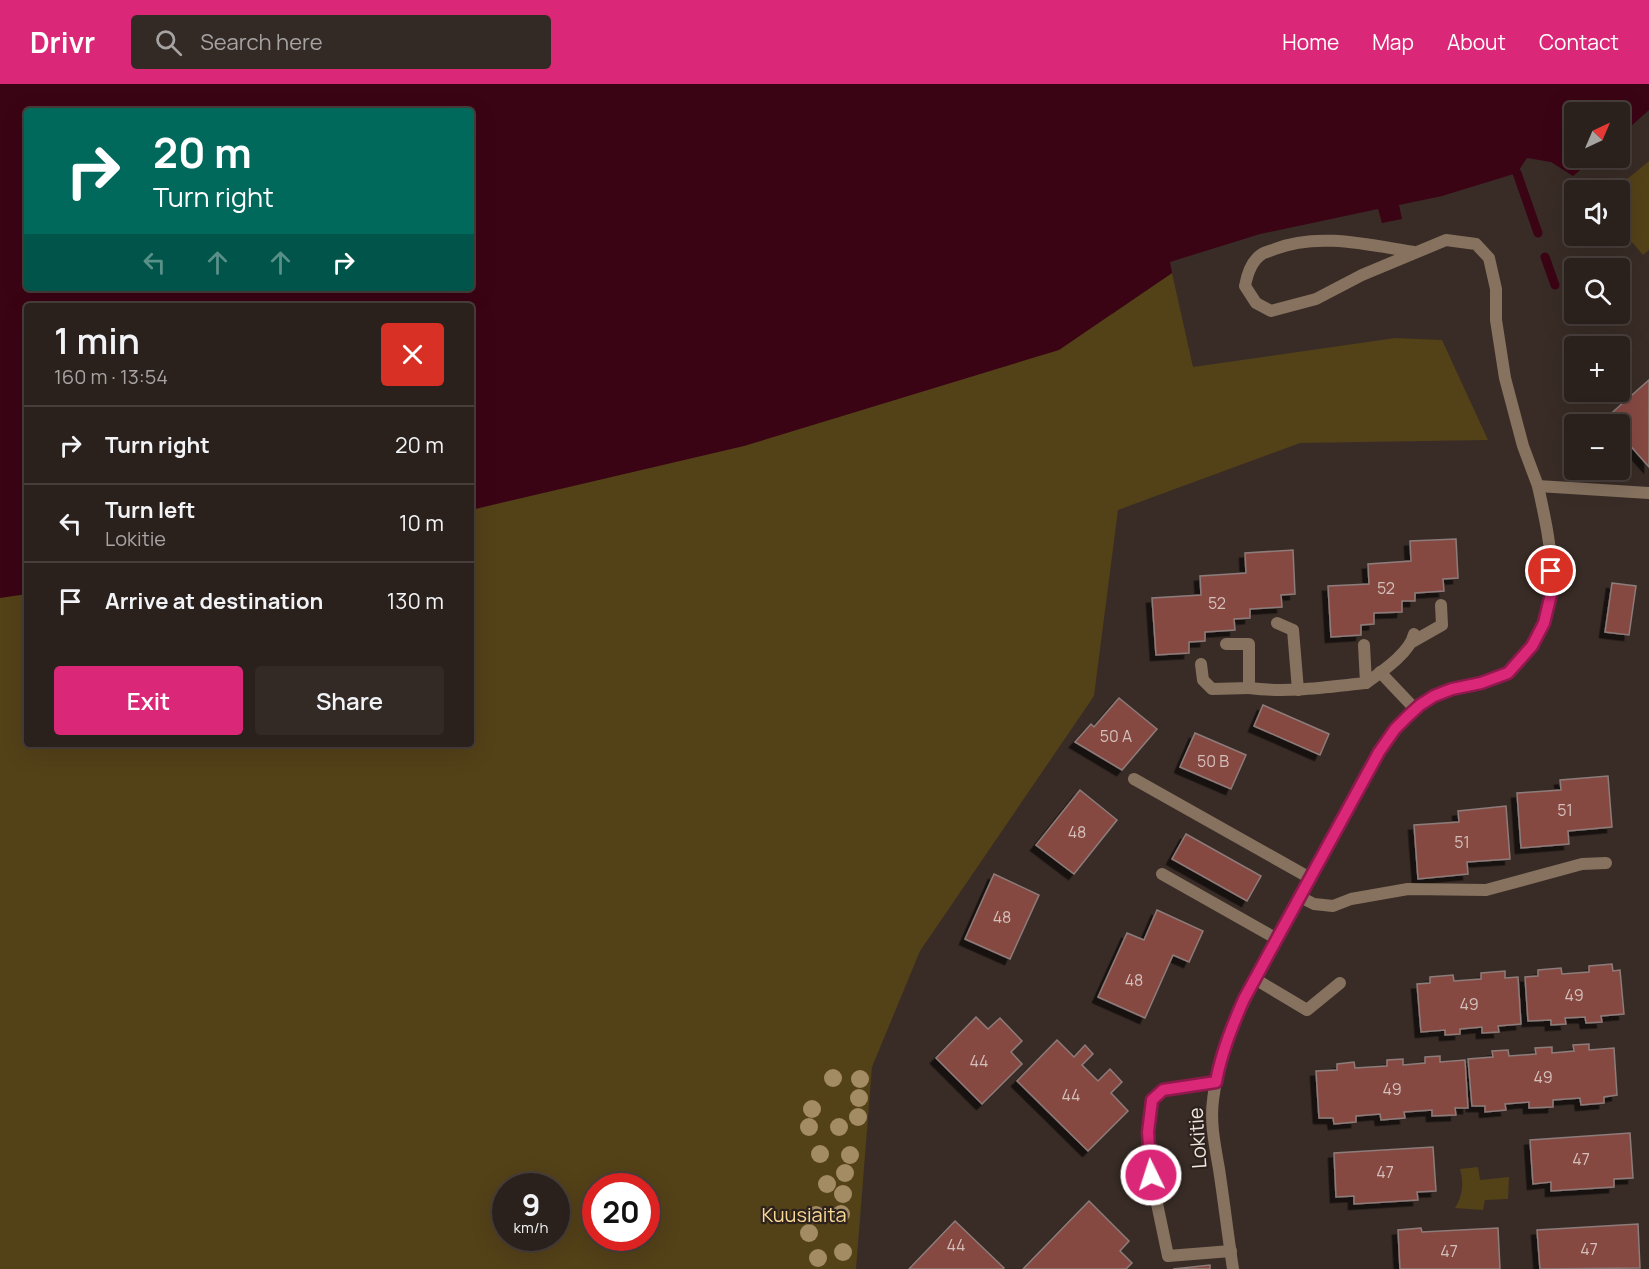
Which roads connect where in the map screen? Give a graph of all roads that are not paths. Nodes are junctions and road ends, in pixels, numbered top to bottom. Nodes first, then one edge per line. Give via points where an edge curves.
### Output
1 (1414, 252) junction
2 (1538, 486) junction
3 (1649, 493) edge
4 (1441, 605) dead end
5 (1277, 623) dead end
6 (1226, 644) dead end
7 (1364, 645) dead end
8 (1201, 664) dead end
9 (1380, 672) junction
10 (1366, 683) junction
11 (1249, 688) junction
12 (1298, 690) junction
13 (1415, 709) junction
14 (1134, 779) dead end
15 (1606, 862) dead end
16 (1162, 874) dead end
17 (1311, 878) junction
18 (1300, 897) junction
19 (1277, 939) junction
20 (1255, 979) junction
21 (1340, 983) dead end
22 (1216, 1082) junction
23 (1231, 1251) junction
24 (1233, 1269) edge

1 - 1 street, Lokitie via 1316,299 1271,311 1256,303 1245,286 1248,270 1260,254 1283,246 1315,241
1 - 2 street, Lokitie via 1446,240 1476,243 1489,258 1505,378
2 - 3 street
2 - 13 street, Lokitie via 1548,533 1552,590 1544,623 1532,646 1508,673 1434,696
4 - 9 street via 1442,625 1413,638
5 - 12 street via 1293,630
6 - 11 street via 1249,644
7 - 10 street
8 - 11 street via 1203,680 1212,688
9 - 10 street
9 - 13 street
10 - 12 street
11 - 12 street
13 - 17 street, Lokitie via 1379,752
14 - 17 street
15 - 18 street via 1582,864 1486,890 1408,890 1351,899 1333,906 1314,904
16 - 19 street
17 - 18 street, Lokitie
18 - 19 street, Lokitie
19 - 20 street, Lokitie
20 - 21 street via 1307,1010
20 - 22 street, Lokitie via 1231,1030
22 - 23 street, Lokitie via 1213,1131
22 - 23 street via 1163,1090 1152,1100 1148,1132 1151,1170 1168,1256
23 - 24 street, Lokitie

